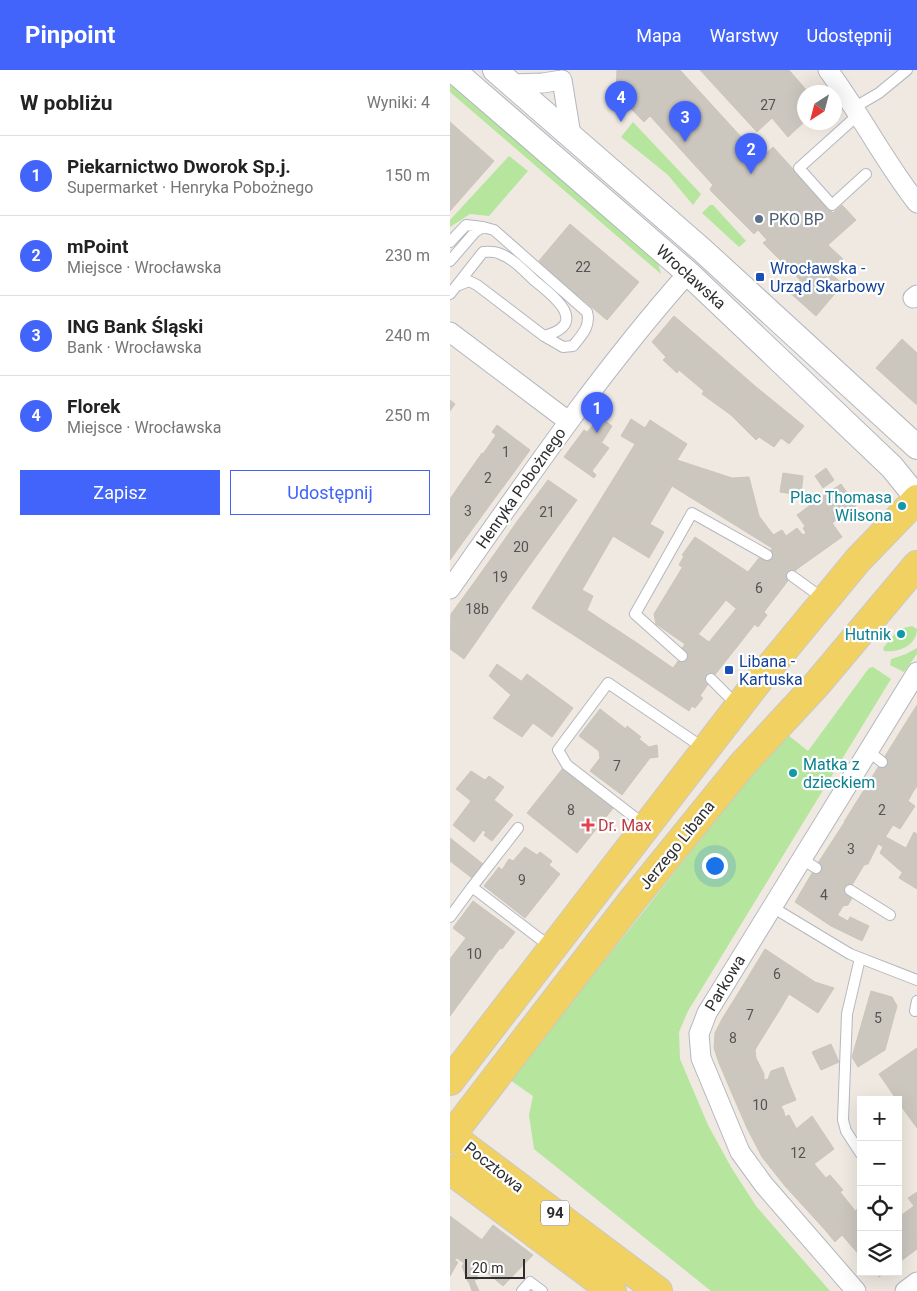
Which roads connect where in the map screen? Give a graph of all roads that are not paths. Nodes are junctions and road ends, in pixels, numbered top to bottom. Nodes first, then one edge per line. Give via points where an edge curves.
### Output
1 (452, 70) edge
2 (828, 70) edge
3 (907, 70) edge
4 (566, 75) edge
5 (503, 77) edge
6 (858, 111) junction
7 (570, 135) junction
8 (866, 174) dead end
9 (917, 203) edge
10 (483, 227) junction
11 (450, 242) edge
12 (450, 261) edge
13 (688, 272) junction
14 (459, 284) junction
15 (450, 294) edge
16 (450, 332) edge
17 (544, 336) junction
18 (568, 421) junction
19 (917, 447) edge
20 (917, 498) edge
21 (767, 555) dead end
22 (917, 565) edge
23 (792, 576) dead end
24 (450, 589) edge
25 (825, 600) junction
26 (682, 656) dead end
27 (917, 672) edge
28 (712, 679) dead end
29 (738, 707) junction
30 (706, 749) junction
31 (646, 826) junction
32 (518, 828) dead end
33 (472, 887) junction
34 (850, 890) dead end
35 (772, 907) junction
36 (890, 915) dead end
37 (450, 917) edge
38 (553, 948) junction
39 (860, 958) junction
40 (917, 980) edge
41 (450, 1081) edge
42 (451, 1135) edge
43 (857, 1148) edge
44 (450, 1170) edge
45 (917, 1282) edge
46 (522, 1291) edge
47 (542, 1291) edge
48 (612, 1291) edge
49 (658, 1291) edge
50 (856, 1291) edge
51 (905, 1291) edge

1 - 13 street, Wrocławska
2 - 6 street
3 - 6 lane
4 - 5 street via 543,84
4 - 7 street
5 - 7 street, Wrocławska
6 - 8 lane via 799,168 832,205
6 - 9 street via 895,175
7 - 19 street, Wrocławska via 701,249
10 - 11 lane via 466,225
10 - 12 lane
10 - 17 lane via 494,230 587,312 588,326 574,346 563,346
13 - 18 street, Henryka Pobożnego
13 - 20 street, Wrocławska via 892,467
14 - 15 lane
14 - 17 lane via 469,282 477,285
14 - 17 lane via 483,252 492,251 511,260 551,294 566,312 561,329
16 - 18 street
18 - 24 street, Henryka Pobożnego
20 - 25 main road via 866,550
21 - 26 lane via 692,513 635,614
22 - 42 main road, Jerzego Libana via 817,684 730,780
23 - 25 lane
25 - 29 main road
27 - 35 street, Parkowa via 875,756 809,864
28 - 29 lane
29 - 30 main road
30 - 31 main road
30 - 31 lane via 608,683 558,750 567,765
31 - 38 main road
32 - 33 lane
33 - 37 lane
33 - 38 lane
34 - 36 lane
35 - 39 lane
35 - 50 street, Parkowa via 702,1024 700,1052 743,1158
38 - 41 main road
39 - 40 lane
39 - 43 lane via 847,1014 843,1120
42 - 49 main road, Pocztowa / 94
44 - 48 main road, Pocztowa / 94
45 - 51 street
46 - 47 lane via 530,1282

